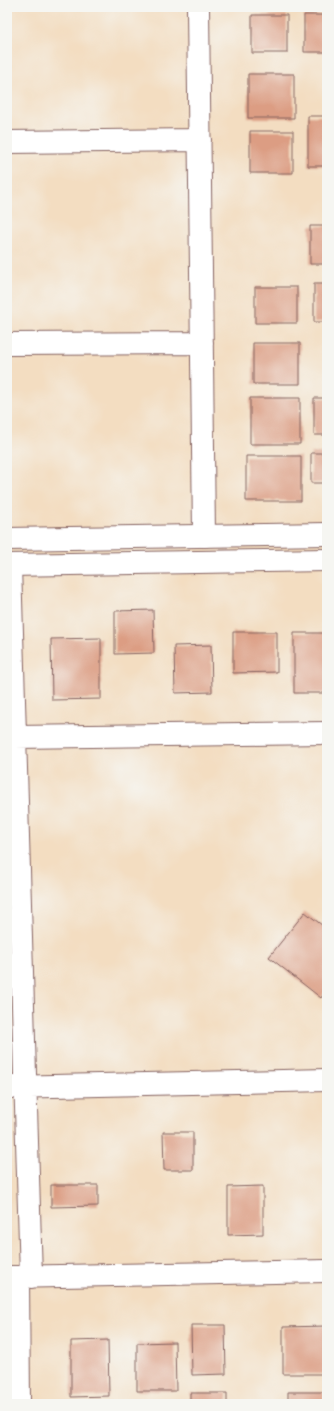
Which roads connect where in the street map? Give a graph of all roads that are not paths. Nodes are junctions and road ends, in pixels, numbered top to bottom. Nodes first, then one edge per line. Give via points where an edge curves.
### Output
1 (198, 7) edge
2 (200, 140) junction
3 (7, 142) edge
4 (202, 343) junction
5 (7, 344) edge
6 (327, 534) edge
7 (204, 536) junction
8 (7, 539) edge
9 (327, 560) edge
10 (9, 565) edge
11 (327, 733) edge
12 (15, 737) junction
13 (327, 1080) edge
14 (16, 1087) edge
15 (327, 1271) edge
16 (19, 1277) edge
17 (19, 1404) edge

1 - 2 street
2 - 3 street
2 - 4 street
4 - 5 street
4 - 7 street
6 - 7 street
7 - 8 street
9 - 10 street
10 - 12 street
11 - 12 street
12 - 14 street
13 - 14 street
14 - 16 street
15 - 16 street
16 - 17 street

